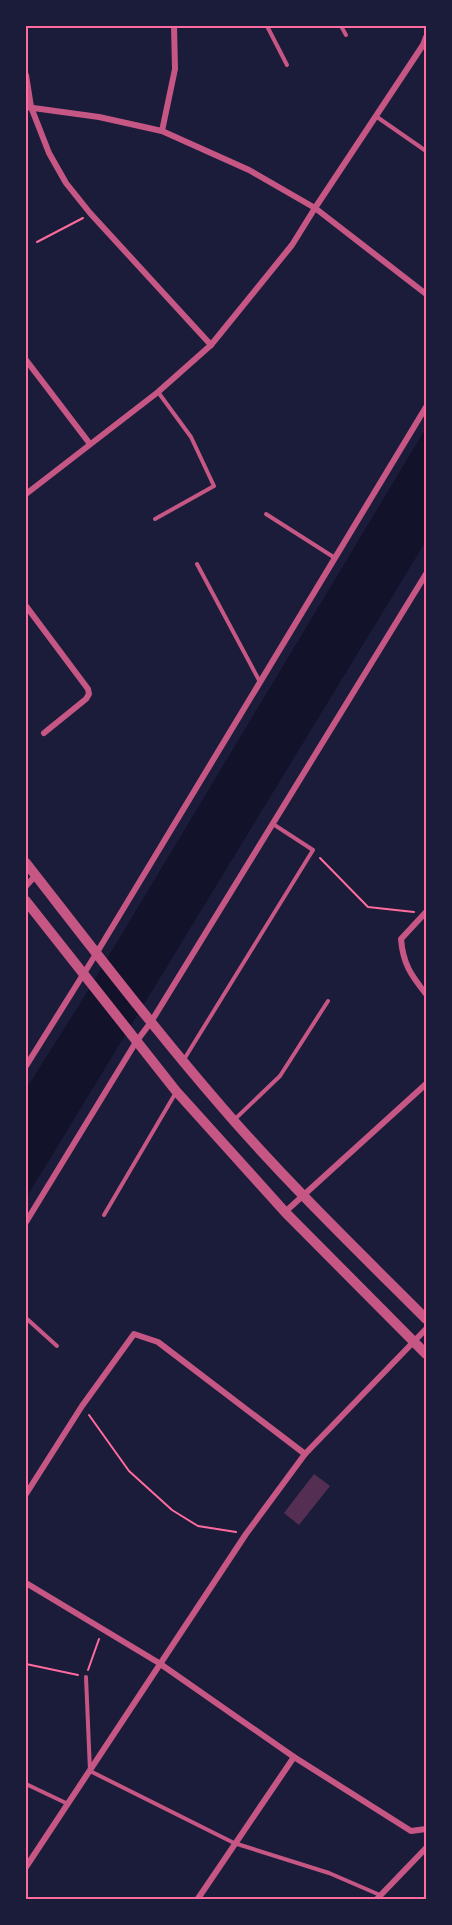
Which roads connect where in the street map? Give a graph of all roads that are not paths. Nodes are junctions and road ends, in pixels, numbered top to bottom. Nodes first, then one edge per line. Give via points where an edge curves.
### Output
1 (174, 26) edge
2 (267, 26) edge
3 (341, 26) edge
4 (346, 35) dead end
5 (426, 37) edge
6 (425, 46) edge
7 (287, 65) dead end
8 (26, 75) edge
9 (28, 107) edge
10 (377, 117) junction
11 (162, 131) junction
12 (426, 152) edge
13 (315, 208) junction
14 (426, 294) edge
15 (211, 345) junction
16 (26, 360) edge
17 (158, 392) junction
18 (426, 407) edge
19 (90, 444) junction
20 (26, 494) edge
21 (266, 514) dead end
22 (155, 519) dead end
23 (336, 558) junction
24 (197, 564) dead end
25 (426, 574) edge
26 (26, 606) edge
27 (260, 683) junction
28 (44, 733) dead end
29 (272, 824) junction
30 (26, 864) edge
31 (35, 876) junction
32 (26, 886) edge
33 (26, 901) edge
34 (426, 913) edge
35 (100, 958) junction
36 (85, 978) junction
37 (426, 994) edge
38 (328, 1001) dead end
39 (151, 1022) junction
40 (132, 1038) junction
41 (183, 1061) junction
42 (26, 1066) edge
43 (426, 1084) edge
44 (176, 1092) junction
45 (234, 1121) junction
46 (302, 1196) junction
47 (285, 1212) junction
48 (104, 1215) dead end
49 (26, 1222) edge
50 (26, 1318) edge
51 (426, 1319) edge
52 (426, 1329) edge
53 (414, 1341) junction
54 (57, 1346) dead end
55 (426, 1354) edge
56 (305, 1454) junction
57 (26, 1494) edge
58 (26, 1582) edge
59 (159, 1663) junction
60 (86, 1677) road end
61 (294, 1757) junction
62 (90, 1771) junction
63 (26, 1784) edge
64 (68, 1804) junction
65 (426, 1829) edge
66 (234, 1843) junction
67 (426, 1848) edge
68 (26, 1867) edge
69 (378, 1897) edge
70 (197, 1899) edge

1 - 11 street via 175,69
2 - 7 lane
3 - 4 lane
5 - 6 street
6 - 10 street
8 - 9 street
9 - 11 street
9 - 15 street via 66,183
10 - 12 lane
10 - 13 street
11 - 13 street via 249,170
13 - 14 street
13 - 15 street via 292,245
15 - 17 street
16 - 19 street
17 - 19 street
17 - 22 lane via 191,437 214,486
18 - 23 street
19 - 20 street
21 - 23 lane
23 - 27 street
24 - 27 lane
25 - 29 street
26 - 28 street via 89,694
27 - 35 street
29 - 39 street
29 - 41 lane via 313,850
30 - 31 street
31 - 32 street
31 - 35 street
33 - 36 street
34 - 37 street via 401,939 402,956
35 - 36 street
35 - 39 street
36 - 40 street
36 - 42 street
38 - 45 lane via 280,1076
39 - 40 street
39 - 41 street
40 - 44 street
40 - 49 street
41 - 45 street
43 - 46 street
44 - 47 street
44 - 48 lane
45 - 46 street
46 - 47 street
46 - 51 street
47 - 53 street
50 - 54 lane
52 - 53 street
53 - 55 street
53 - 56 street
56 - 57 street via 158,1342 134,1334
56 - 59 street
58 - 59 street
59 - 61 street
59 - 62 street
60 - 62 lane
61 - 65 street via 411,1831
61 - 66 street
62 - 64 street
62 - 66 lane
63 - 64 lane
64 - 68 street
66 - 69 lane via 329,1873
66 - 70 street
67 - 69 street

